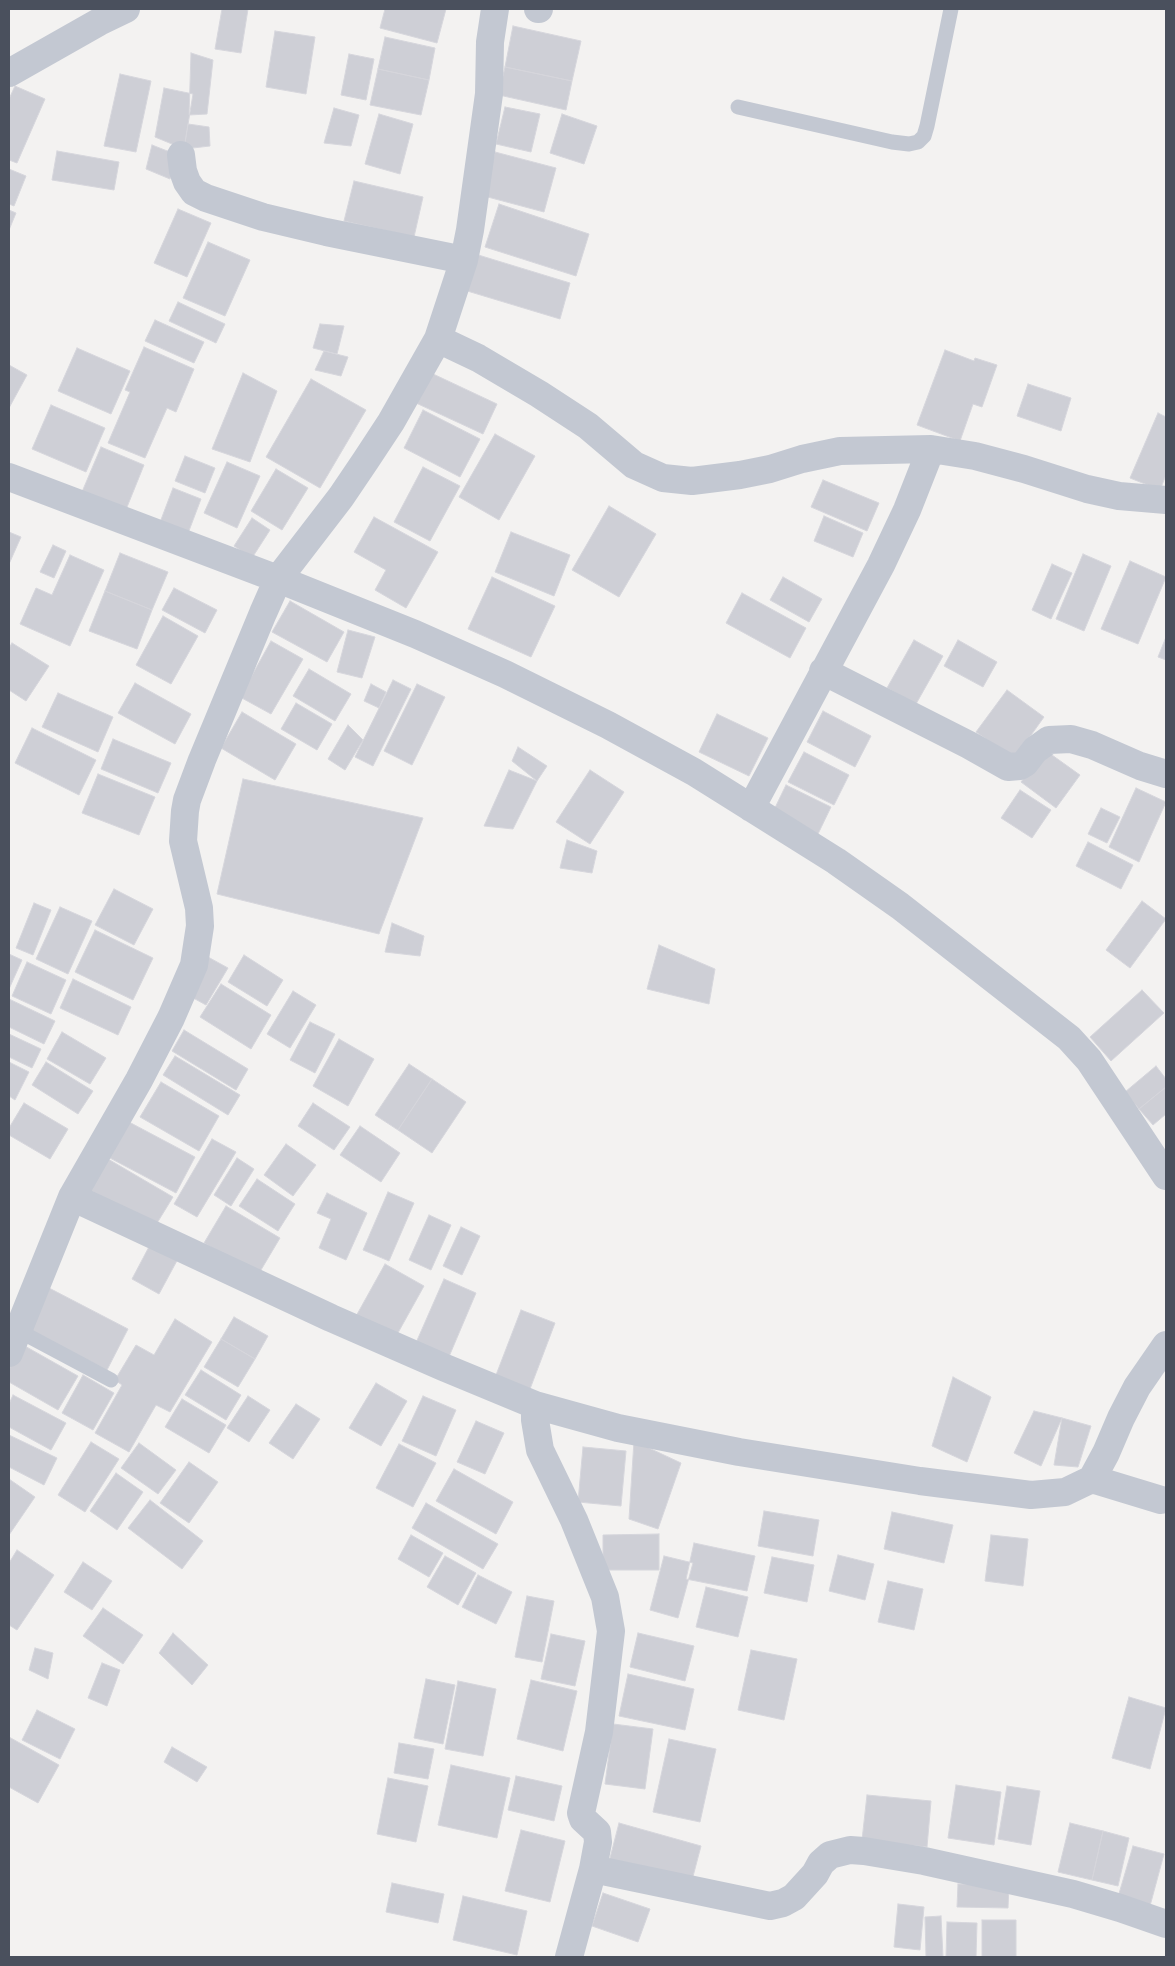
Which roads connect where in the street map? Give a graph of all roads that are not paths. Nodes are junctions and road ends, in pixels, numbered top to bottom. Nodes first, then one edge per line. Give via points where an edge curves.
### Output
1 (126, 9) edge
2 (495, 9) edge
3 (951, 9) edge
4 (9, 74) edge
5 (738, 107) dead end
6 (181, 155) dead end
7 (464, 260) junction
8 (438, 339) junction
9 (931, 449) junction
10 (9, 477) edge
11 (1166, 500) edge
12 (278, 578) junction
13 (823, 671) junction
14 (1166, 774) edge
15 (751, 808) junction
16 (1166, 1176) edge
17 (72, 1197) junction
18 (14, 1342) edge
19 (1166, 1346) edge
20 (111, 1380) dead end
21 (535, 1405) junction
22 (1092, 1479) junction
23 (1161, 1500) dead end
24 (593, 1869) junction
25 (1166, 1924) edge
26 (569, 1957) edge

1 - 4 street
2 - 7 street via 486,113
3 - 5 lane via 927,126 918,142 892,142
6 - 7 street via 187,182 194,192 206,198 263,217
7 - 8 street
8 - 9 street via 478,358 552,402 588,426 634,465 663,478 692,481 740,475 840,451
8 - 12 street via 366,460
9 - 11 street via 975,456 1119,496
9 - 13 street via 881,565
10 - 12 street
12 - 15 street via 505,674 608,725 694,772
12 - 17 street via 187,800 184,841 200,926 194,965 154,1051
13 - 14 street via 1008,767 1025,763 1049,740 1071,739
13 - 15 street
15 - 16 street via 900,906 1069,1038 1089,1060
17 - 18 street
17 - 21 street via 358,1330
18 - 20 lane
19 - 22 street via 1137,1387
21 - 22 street via 655,1436 920,1481 1031,1495 1065,1492
21 - 24 street via 540,1450 574,1520 609,1614 610,1649 599,1732 581,1813 599,1836
22 - 23 street
24 - 25 street via 770,1906 794,1897 830,1854 864,1851 1073,1894
24 - 26 street

